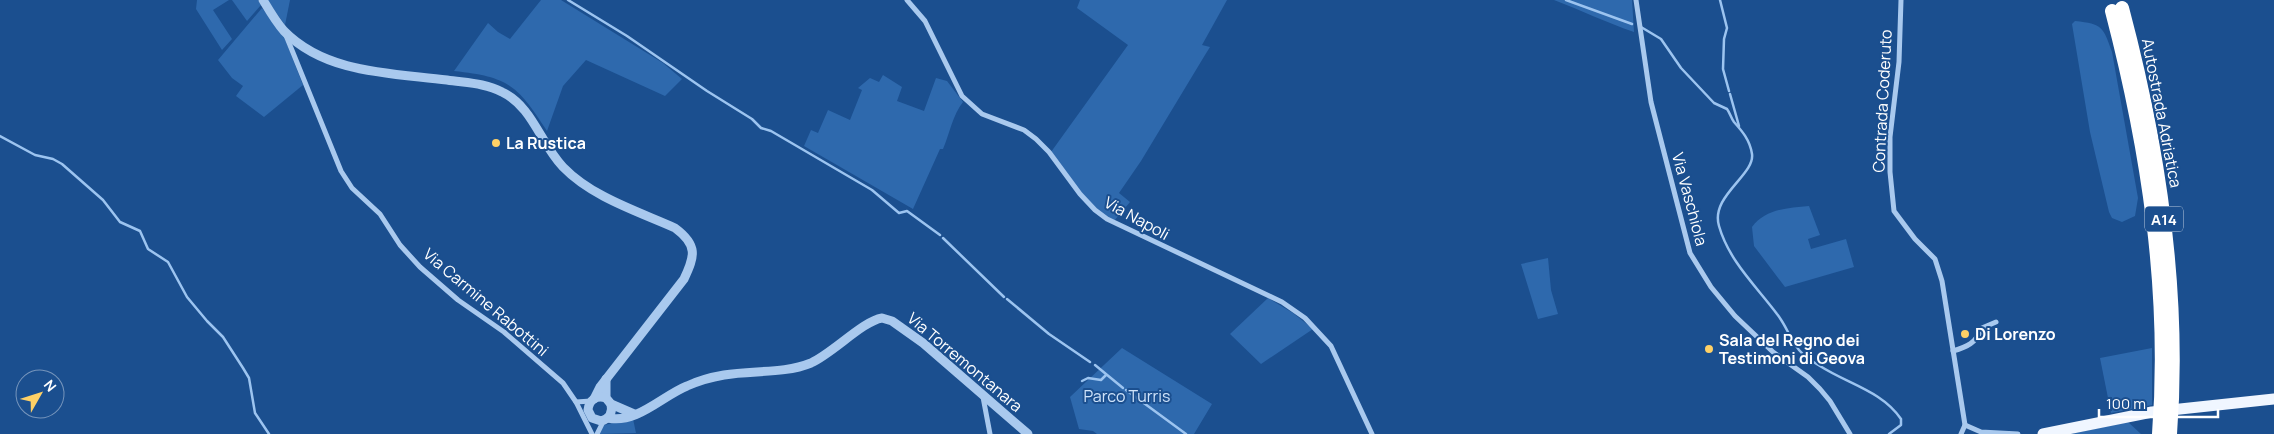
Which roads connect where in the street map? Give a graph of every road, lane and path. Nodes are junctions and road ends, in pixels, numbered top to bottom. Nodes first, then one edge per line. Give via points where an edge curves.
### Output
1 (263, 0) edge
2 (907, 0) edge
3 (1636, 0) edge
4 (1901, 0) edge
5 (284, 31) junction
6 (1996, 322) dead end
7 (1953, 351) junction
8 (606, 379) junction
9 (983, 394) junction
10 (2274, 399) edge
11 (592, 400) junction
12 (608, 401) junction
13 (576, 402) junction
14 (634, 414) junction
15 (606, 419) junction
16 (1965, 425) junction
17 (592, 434) edge
18 (597, 434) edge
19 (990, 434) edge
20 (1028, 434) edge
21 (1372, 434) edge
22 (1850, 434) edge
23 (1961, 434) edge
24 (2018, 434) edge
25 (2043, 434) edge
26 (2159, 434) edge
27 (2170, 434) edge

1 - 5 street
2 - 21 street, Via Napoli via 925,21 962,96 982,114 1024,130 1036,139 1095,210 1124,229 1282,302 1312,324 1330,346
3 - 22 street, Via Vaschiola via 1651,102 1690,253 1711,288 1735,316 1773,352 1820,389
4 - 7 street, Contrada Coderuto via 1899,62 1890,137 1894,211 1935,259 1942,281
5 - 8 street via 314,53 352,68 482,84 500,91 522,105 548,149 578,180 683,234 693,249 693,259 684,279
5 - 13 street, Via Carmine Rabottini via 341,171 352,188 380,214 420,268 557,377
6 - 7 street via 1982,328 1970,345
7 - 16 street, Contrada Coderuto
8 - 11 street
8 - 12 street
9 - 14 street, Via Torremontanara via 923,343 892,321 882,318 810,364 724,375 688,385
9 - 19 street
9 - 20 street, Via Torremontanara
10 - 25 main road via 2152,412
11 - 12 street
11 - 13 street
11 - 15 street via 588,410 590,415 597,421
12 - 14 street
12 - 15 street via 611,413
13 - 17 street, Via Carmine Rabottini
14 - 15 street via 625,419
15 - 18 street
16 - 23 street
16 - 24 street via 1981,432
26 - 27 highway, Autostrada Adriatica / A14, bridge via 2162,316 2153,216 2117,10 2148,114 2163,212 2172,307

